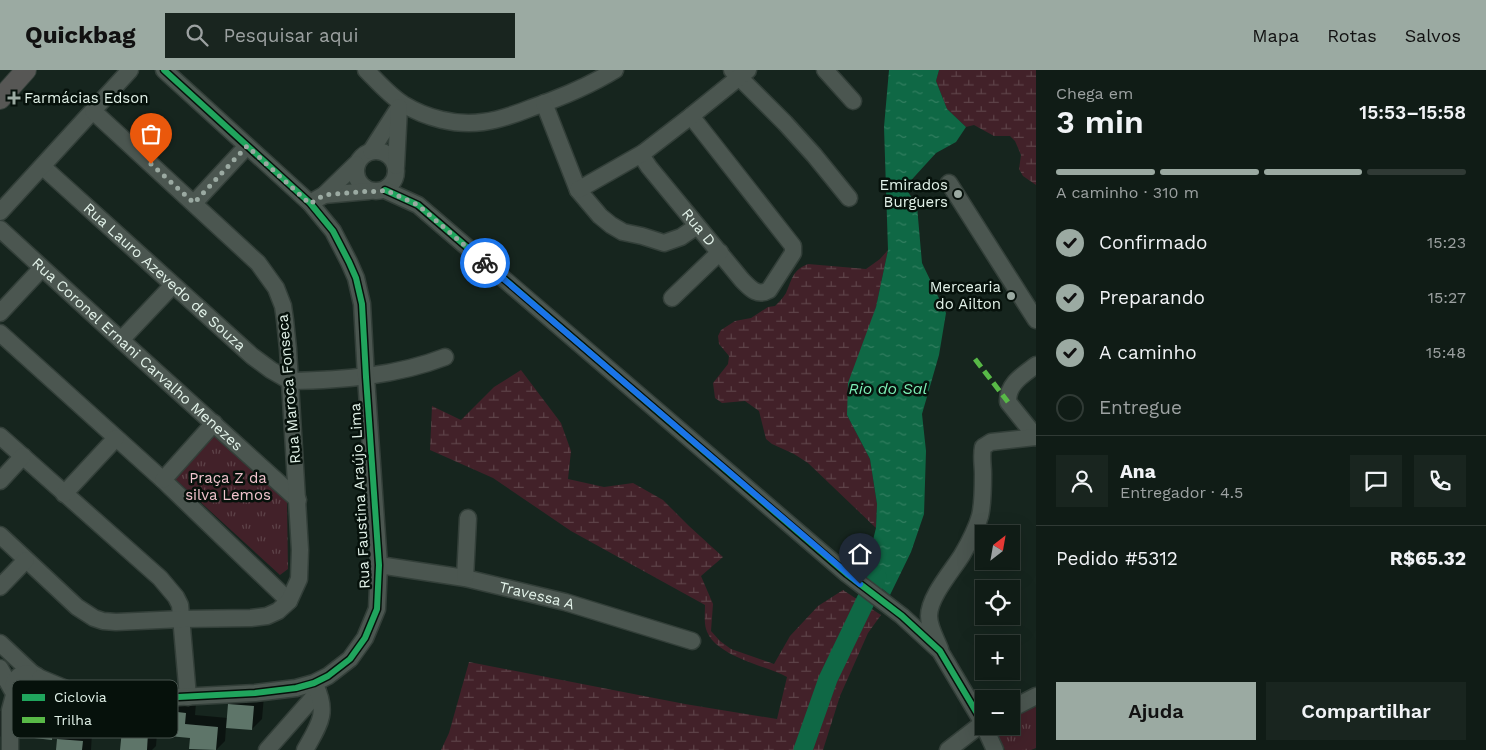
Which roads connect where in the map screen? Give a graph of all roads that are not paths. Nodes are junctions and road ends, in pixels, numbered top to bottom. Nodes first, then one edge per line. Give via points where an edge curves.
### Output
1 (9, 70) edge
2 (26, 70) edge
3 (130, 70) edge
4 (164, 70) edge
5 (366, 70) edge
6 (615, 70) edge
7 (825, 70) edge
8 (740, 72) edge
9 (0, 80) edge
10 (0, 99) edge
11 (853, 101) dead end
12 (544, 103) junction
13 (401, 105) junction
14 (93, 111) junction
15 (691, 116) junction
16 (247, 146) junction
17 (371, 151) junction
18 (643, 153) junction
19 (356, 164) junction
20 (42, 167) junction
21 (396, 170) junction
22 (949, 183) dead end
23 (377, 190) junction
24 (578, 190) junction
25 (850, 198) dead end
26 (317, 199) junction
27 (194, 203) junction
28 (418, 205) junction
29 (0, 212) edge
30 (697, 226) junction
31 (0, 228) edge
32 (720, 252) junction
33 (42, 268) junction
34 (173, 285) junction
35 (672, 298) dead end
36 (0, 313) edge
37 (1036, 320) edge
38 (0, 333) edge
39 (121, 340) junction
40 (445, 357) dead end
41 (1036, 365) edge
42 (366, 377) junction
43 (290, 381) junction
44 (214, 423) junction
45 (0, 436) edge
46 (1036, 437) edge
47 (116, 438) junction
48 (22, 456) junction
49 (163, 480) junction
50 (0, 481) edge
51 (64, 494) junction
52 (298, 500) junction
53 (468, 518) dead end
54 (0, 535) edge
55 (26, 560) junction
56 (379, 565) junction
57 (465, 578) junction
58 (0, 587) edge
59 (289, 601) junction
60 (182, 619) junction
61 (692, 641) dead end
62 (0, 643) edge
63 (940, 651) junction
64 (0, 668) edge
65 (36, 675) junction
66 (15, 680) edge
67 (39, 680) edge
68 (46, 680) edge
69 (316, 687) junction
70 (12, 688) edge
71 (1036, 696) edge
72 (178, 697) edge
73 (188, 697) junction
74 (1020, 704) edge
75 (12, 706) edge
76 (975, 709) edge
77 (975, 730) edge
78 (988, 735) edge
79 (10, 750) edge
80 (267, 750) edge
81 (305, 750) edge
82 (948, 750) edge
83 (994, 750) edge

1 - 9 main road
2 - 10 main road
3 - 14 street
4 - 16 street, Rua Faustina Araújo Lima
5 - 13 street
6 - 12 street
7 - 11 street
8 - 15 street
8 - 25 street
12 - 13 street via 516,114 465,123 436,118
12 - 24 street
13 - 17 street
13 - 21 street
14 - 20 street
14 - 27 street, Rua Maroca Fonseca
15 - 18 street
15 - 32 street, Rua D via 794,248 771,288 762,293 750,288
16 - 26 street, Rua Faustina Araújo Lima
16 - 27 street
17 - 19 street
17 - 21 street via 389,155
18 - 24 street
18 - 30 street, Rua D via 649,167
19 - 23 street via 359,183
19 - 26 street
20 - 29 street
20 - 34 street, Rua Lauro Azevedo de Souza
21 - 23 street via 391,186
21 - 28 street
22 - 37 street
23 - 26 street
23 - 28 street
24 - 30 street via 600,216 626,233 667,242
26 - 42 street, Rua Faustina Araújo Lima via 356,278 362,304
27 - 43 street, Rua Maroca Fonseca via 258,263 276,288 286,320
28 - 63 street
30 - 32 street, Rua D
31 - 33 street, Rua Coronel Ernani Carvalho Menezes
32 - 35 street
33 - 36 street
33 - 39 street, Rua Coronel Ernani Carvalho Menezes
34 - 39 street
34 - 43 street, Rua Lauro Azevedo de Souza via 252,356
38 - 47 street
39 - 44 street, Rua Coronel Ernani Carvalho Menezes
40 - 42 street via 413,368
41 - 46 street via 1016,382 1008,397 1008,402
42 - 43 street
42 - 56 street, Rua Faustina Araújo Lima
43 - 52 street, Rua Maroca Fonseca
44 - 49 street
44 - 52 street, Rua Coronel Ernani Carvalho Menezes
45 - 48 street
46 - 63 street via 991,442 983,447 980,515 963,554 929,612
47 - 49 street
47 - 51 street
48 - 50 street
48 - 51 street
49 - 59 street
51 - 60 street via 169,587 180,605
52 - 59 street, Rua Maroca Fonseca via 300,567
53 - 57 street
54 - 55 street
55 - 58 street
55 - 60 street via 77,607 94,618 127,622
56 - 57 street, Travessa A
56 - 69 street, Rua Faustina Araújo Lima via 377,608 365,638 346,662
57 - 61 street, Travessa A via 565,602
59 - 60 street via 273,614 260,617
60 - 73 street
62 - 65 street, Rua Faustina Araújo Lima
63 - 76 street
64 - 70 street
65 - 66 street via 22,673
65 - 67 street
65 - 68 street, Rua Faustina Araújo Lima
69 - 73 street, Rua Faustina Araújo Lima
69 - 80 street
69 - 81 street via 323,711
71 - 74 street
72 - 73 street, Rua Faustina Araújo Lima
75 - 79 street
77 - 82 street
78 - 83 street

